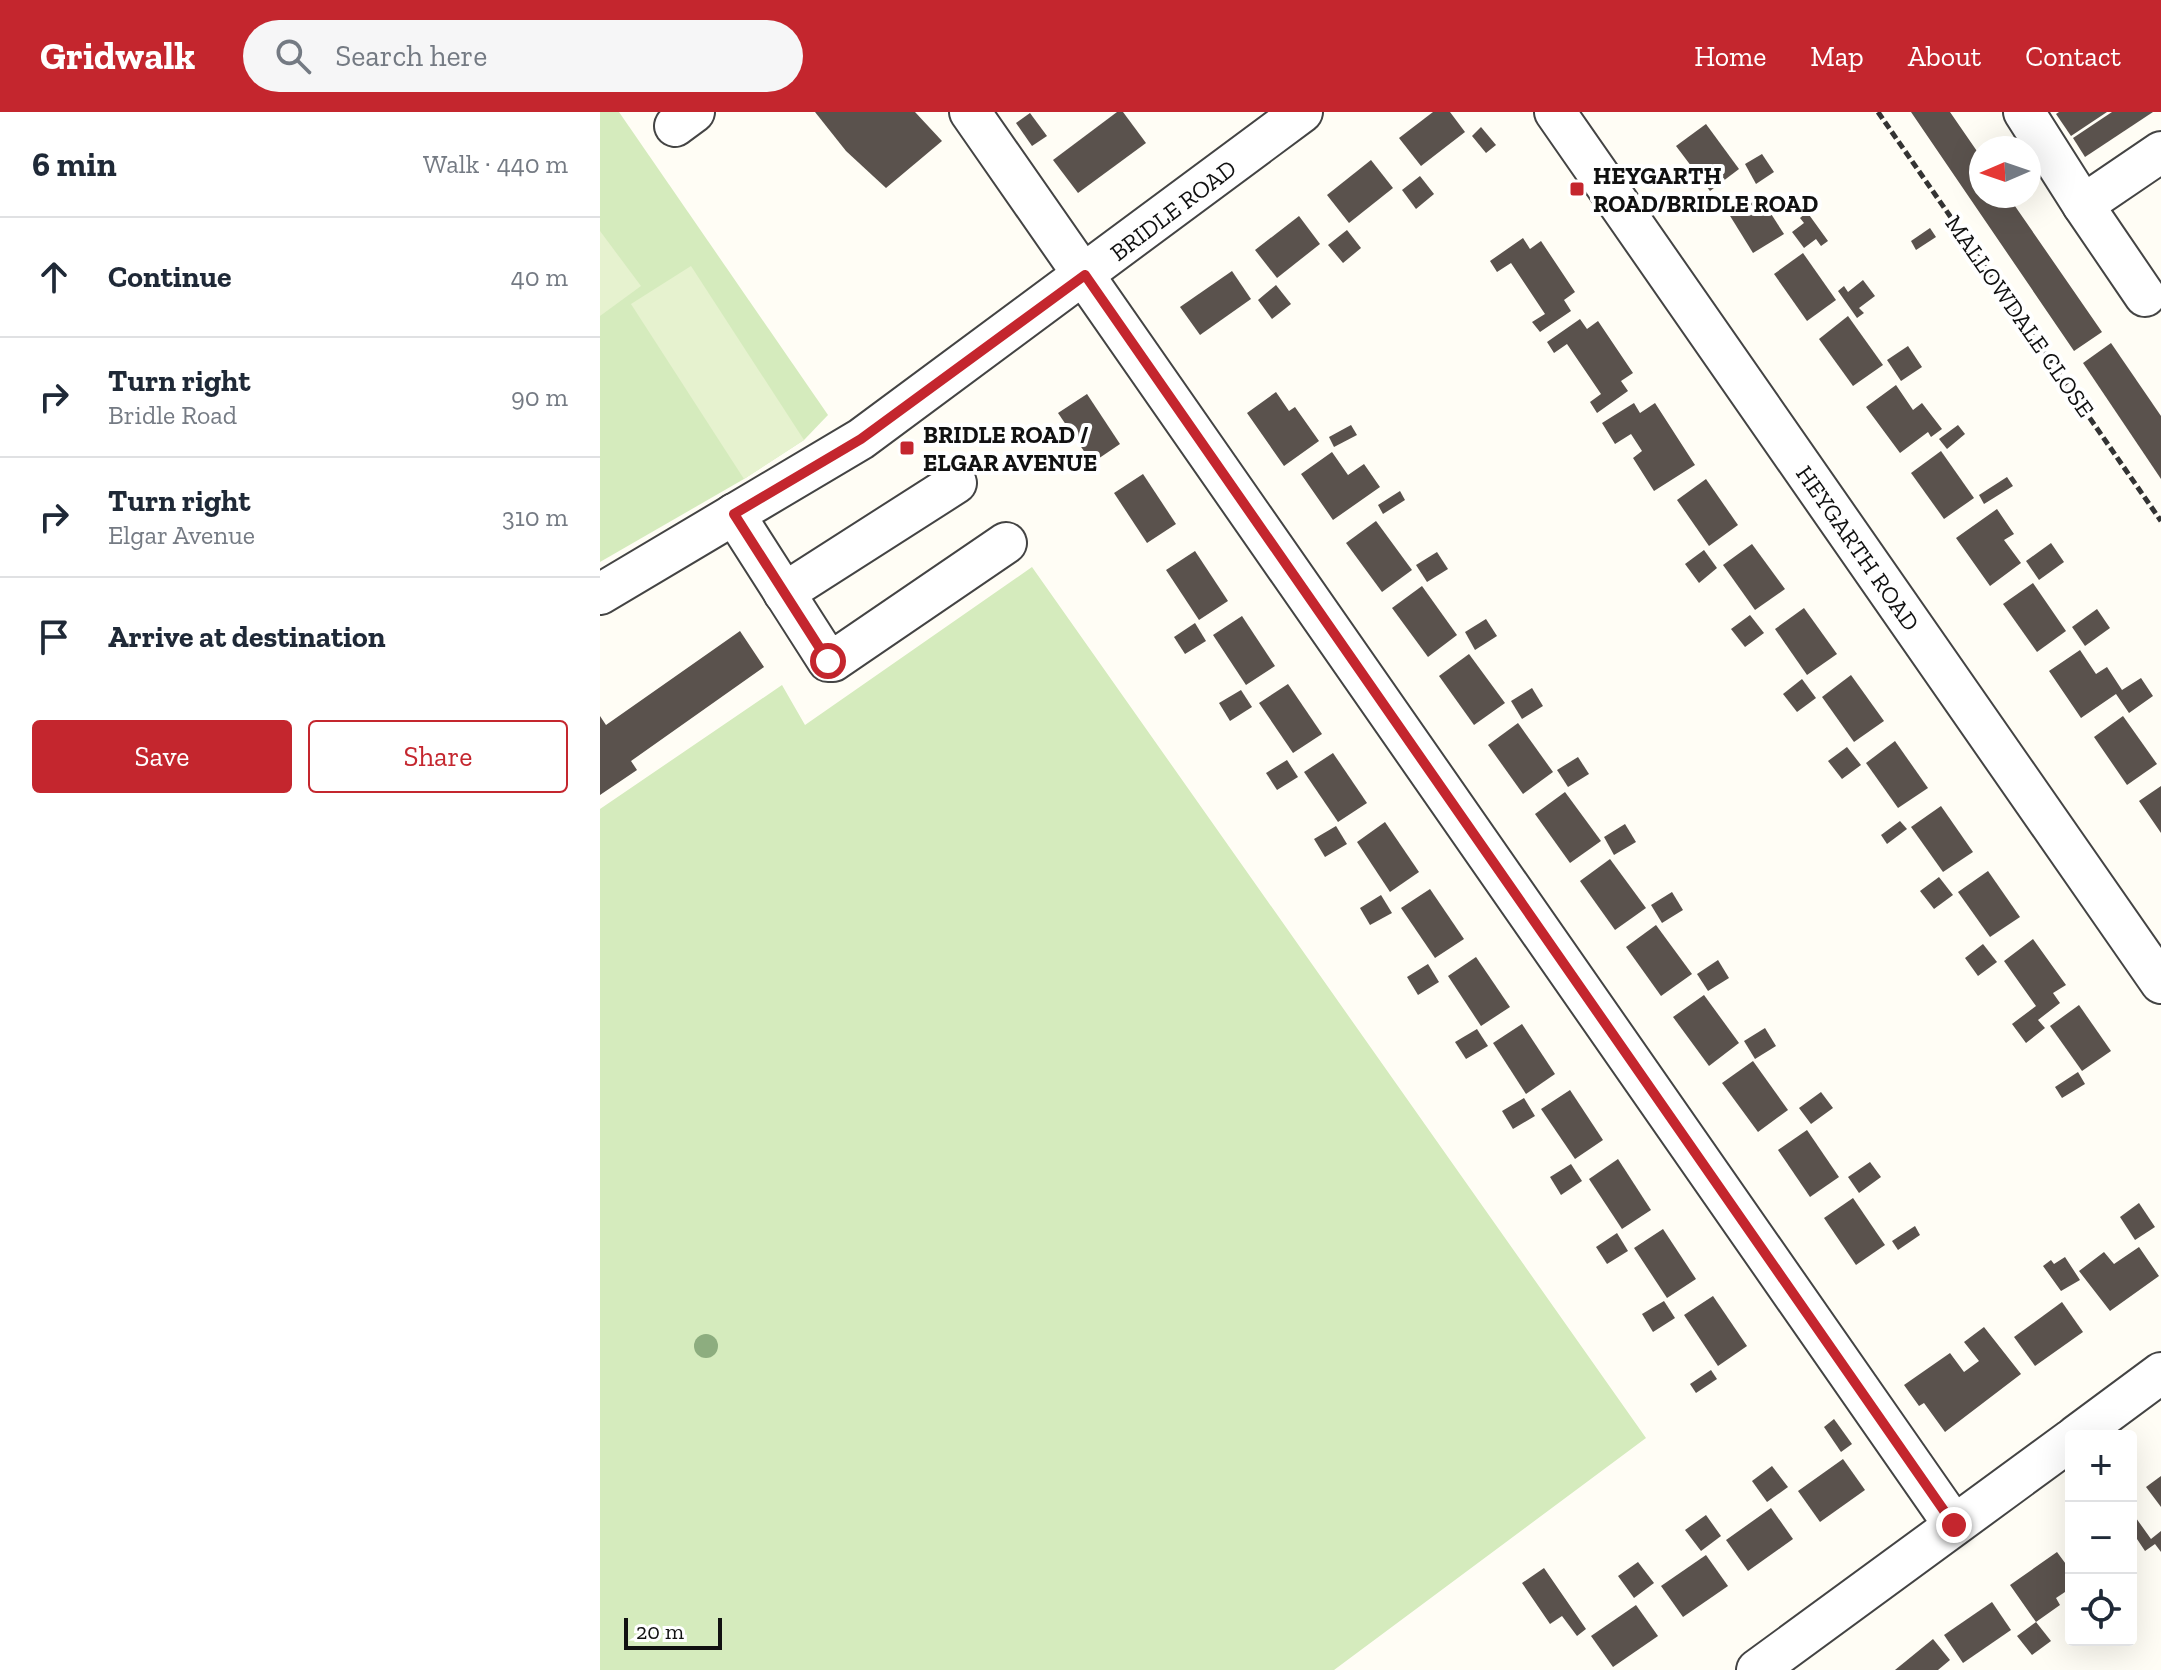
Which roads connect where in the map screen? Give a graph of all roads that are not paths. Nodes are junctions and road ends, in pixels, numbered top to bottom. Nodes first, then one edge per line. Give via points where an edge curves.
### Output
1 (970, 112) edge
2 (1302, 112) edge
3 (1555, 112) edge
4 (2025, 112) edge
5 (2161, 152) edge
6 (2083, 205) junction
7 (1085, 275) junction
8 (2145, 296) dead end
9 (956, 483) dead end
10 (734, 514) junction
11 (1006, 543) dead end
12 (784, 593) junction
13 (600, 594) edge
14 (2161, 983) edge
15 (2161, 1373) edge
16 (2084, 1430) edge
17 (2065, 1444) edge
18 (1954, 1525) junction
19 (1757, 1670) edge

1 - 7 street
2 - 7 street, BRIDLE ROAD
3 - 14 street, HEYGARTH ROAD
4 - 6 street
5 - 6 street
6 - 8 street
7 - 10 street, BRIDLE ROAD via 861,439
7 - 18 street
9 - 12 street
10 - 12 street
10 - 13 street, BRIDLE ROAD
11 - 12 street via 833,661 824,656
15 - 16 street
17 - 18 street
18 - 19 street

